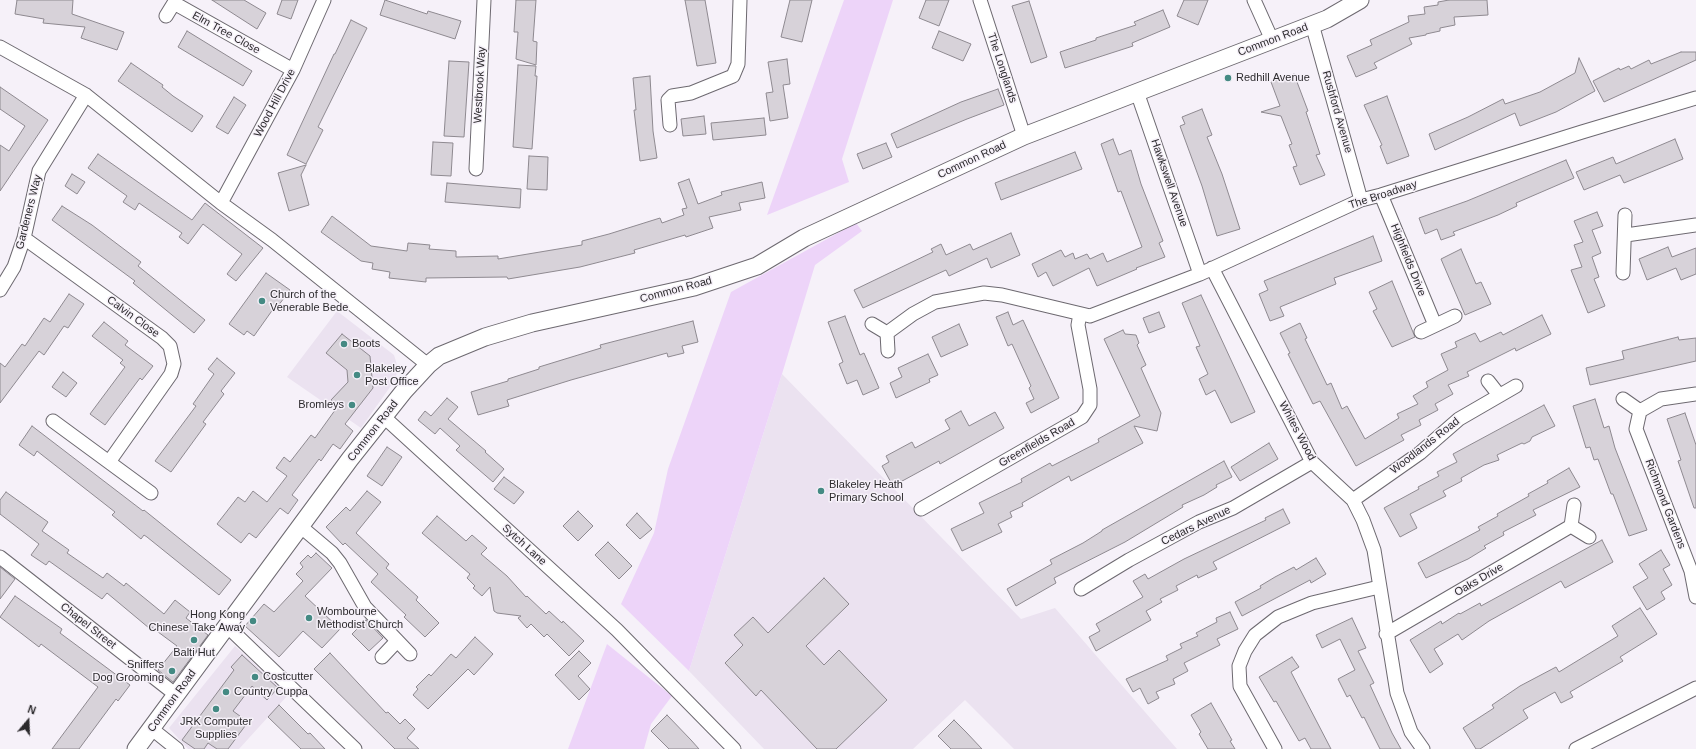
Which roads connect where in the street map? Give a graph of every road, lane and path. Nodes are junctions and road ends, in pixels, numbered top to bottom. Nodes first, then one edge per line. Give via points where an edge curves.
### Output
1 (324, 0) edge
2 (484, 0) edge
3 (740, 0) edge
4 (980, 0) edge
5 (1254, 0) edge
6 (1360, 0) edge
7 (166, 16) dead end
8 (1312, 24) junction
9 (1272, 40) junction
10 (0, 47) edge
11 (293, 70) junction
12 (1138, 92) junction
13 (86, 95) junction
14 (1696, 98) edge
15 (670, 125) dead end
16 (1024, 136) junction
17 (476, 169) dead end
18 (1381, 195) junction
19 (1361, 200) junction
20 (221, 202) junction
21 (1625, 215) dead end
22 (1696, 225) edge
23 (1626, 235) junction
24 (24, 238) junction
25 (1212, 268) junction
26 (1623, 273) dead end
27 (1200, 274) junction
28 (0, 290) edge
29 (1080, 314) junction
30 (1454, 316) dead end
31 (872, 324) dead end
32 (1435, 326) junction
33 (1421, 332) dead end
34 (887, 333) junction
35 (888, 351) dead end
36 (428, 365) junction
37 (1488, 381) dead end
38 (1516, 386) dead end
39 (1696, 394) edge
40 (1499, 395) junction
41 (1622, 399) dead end
42 (1640, 411) junction
43 (384, 417) junction
44 (53, 421) dead end
45 (109, 462) junction
46 (1312, 462) junction
47 (151, 493) dead end
48 (1353, 500) junction
49 (1574, 506) dead end
50 (921, 509) dead end
51 (300, 526) junction
52 (1571, 526) junction
53 (1589, 537) dead end
54 (0, 557) edge
55 (1379, 587) junction
56 (1081, 589) dead end
57 (1696, 597) edge
58 (227, 626) junction
59 (1386, 634) junction
60 (397, 641) junction
61 (410, 654) dead end
62 (382, 657) dead end
63 (1696, 688) edge
64 (175, 694) junction
65 (152, 729) junction
66 (175, 748) edge
67 (136, 749) edge
68 (354, 749) edge
69 (734, 749) edge
70 (1275, 749) edge
71 (1423, 749) edge
72 (1576, 749) edge

1 - 11 street, Wood Hill Drive
2 - 17 street, Westbrook Way
3 - 15 street via 738,64 734,76 691,93 672,96 668,100
4 - 16 street, The Longlands
5 - 9 street
6 - 8 street, Common Road via 1327,19
7 - 11 street, Elm Tree Close via 174,3
8 - 9 street, Common Road
8 - 19 street, Rushford Avenue
9 - 12 street, Common Road
10 - 13 street
11 - 20 street, Wood Hill Drive
12 - 16 street, Common Road
12 - 27 street, Hawkswell Avenue
13 - 20 street
13 - 24 street, Gardeners Way via 39,171
14 - 18 street, The Broadway
16 - 36 street, Common Road via 804,238 757,266 694,287 532,323 484,337 439,356
18 - 19 street, The Broadway
18 - 32 street, Highfields Drive
19 - 25 street, The Broadway
20 - 36 street
21 - 23 street
22 - 23 street
23 - 26 street
24 - 28 street, Gardeners Way via 14,267
24 - 45 street, Calvin Close via 170,346 174,364 171,374
25 - 27 street, The Broadway
25 - 46 street, Whites Wood
27 - 29 street, The Broadway via 1103,312 1090,316
29 - 34 street, The Broadway via 1002,294 984,293 935,302
29 - 50 street, Greenfields Road via 1078,324 1090,389 1090,405 1082,417
30 - 32 street
31 - 34 street
32 - 33 street
34 - 35 street
36 - 43 street, Common Road
37 - 40 street
38 - 40 street, Woodlands Road
39 - 42 street via 1661,399
40 - 48 street, Woodlands Road via 1459,418 1420,453
41 - 42 street
42 - 57 street, Richmond Gardens via 1636,429 1691,571
43 - 51 street, Common Road
43 - 69 street, Sytch Lane via 617,630
44 - 45 street
45 - 47 street
46 - 48 street, Whites Wood
46 - 56 street, Cedars Avenue via 1234,508 1199,522
48 - 55 street, Whites Wood via 1374,550
49 - 52 street
51 - 58 street, Common Road
51 - 60 street via 336,558 365,607
52 - 53 street
52 - 59 street, Oaks Drive
54 - 64 street, Chapel Street
55 - 59 street, Whites Wood
55 - 70 street via 1312,603 1278,617 1255,635 1239,666 1240,686
58 - 64 street, Common Road
58 - 68 street
59 - 71 street, Whites Wood via 1396,693 1411,732
60 - 61 street
60 - 62 street
63 - 72 street
64 - 65 street, Common Road
65 - 66 street
65 - 67 street, Common Road

